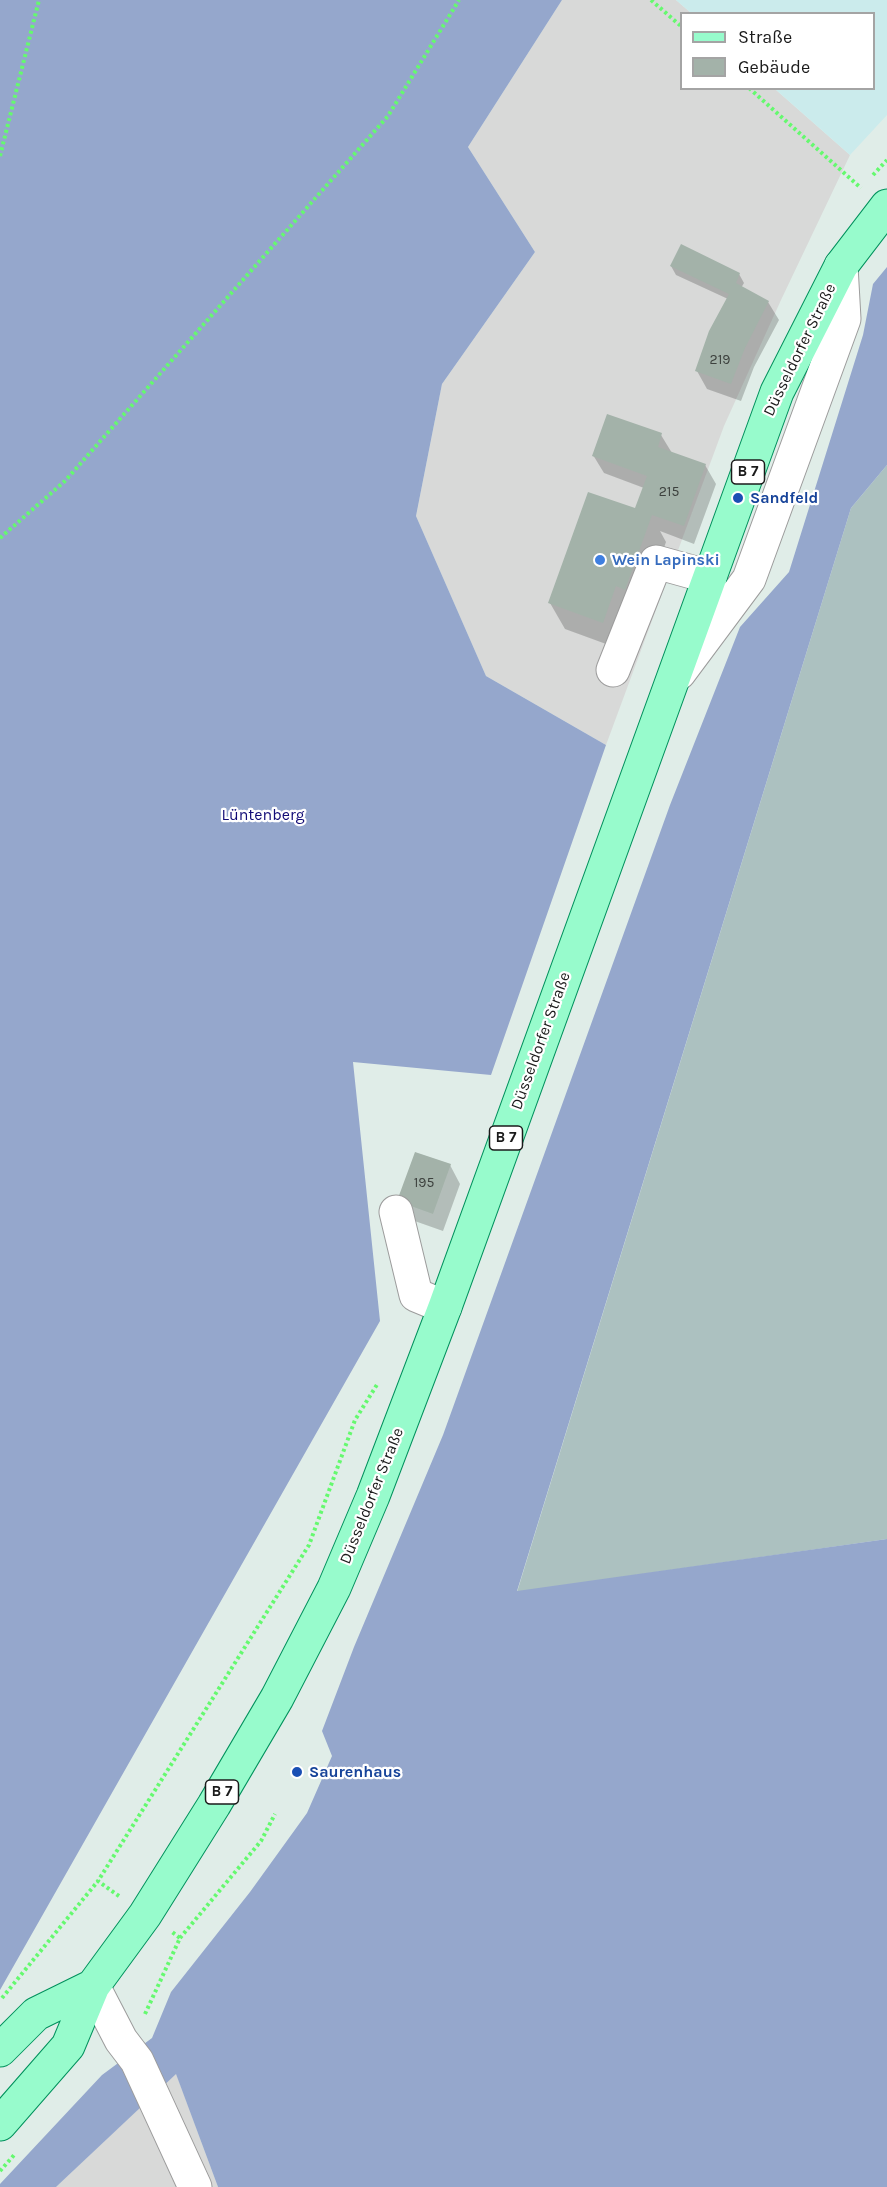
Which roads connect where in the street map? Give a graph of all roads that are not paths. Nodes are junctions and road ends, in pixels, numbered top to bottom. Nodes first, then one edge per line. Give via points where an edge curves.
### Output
1 (874, 197) edge
2 (841, 266) junction
3 (710, 577) junction
4 (613, 670) dead end
5 (671, 684) junction
6 (396, 1212) dead end
7 (445, 1307) junction
8 (93, 1986) junction
9 (0, 2050) edge
10 (0, 2124) edge
11 (195, 2187) edge

1 - 2 main road, Düsseldorfer Straße / B 7
2 - 3 main road, Düsseldorfer Straße / B 7 via 777,392
2 - 5 street via 844,319 749,579
3 - 4 street via 656,562
3 - 5 main road, Düsseldorfer Straße / B 7
5 - 7 main road, Düsseldorfer Straße / B 7
6 - 7 street via 416,1295
7 - 8 main road, Düsseldorfer Straße / B 7 via 374,1496 334,1588 277,1698 145,1915
8 - 9 main road, Düsseldorfer Straße / B 7 via 36,2014
8 - 10 main road, Düsseldorfer Straße / B 7 via 68,2046
8 - 11 street via 121,2040 137,2061

